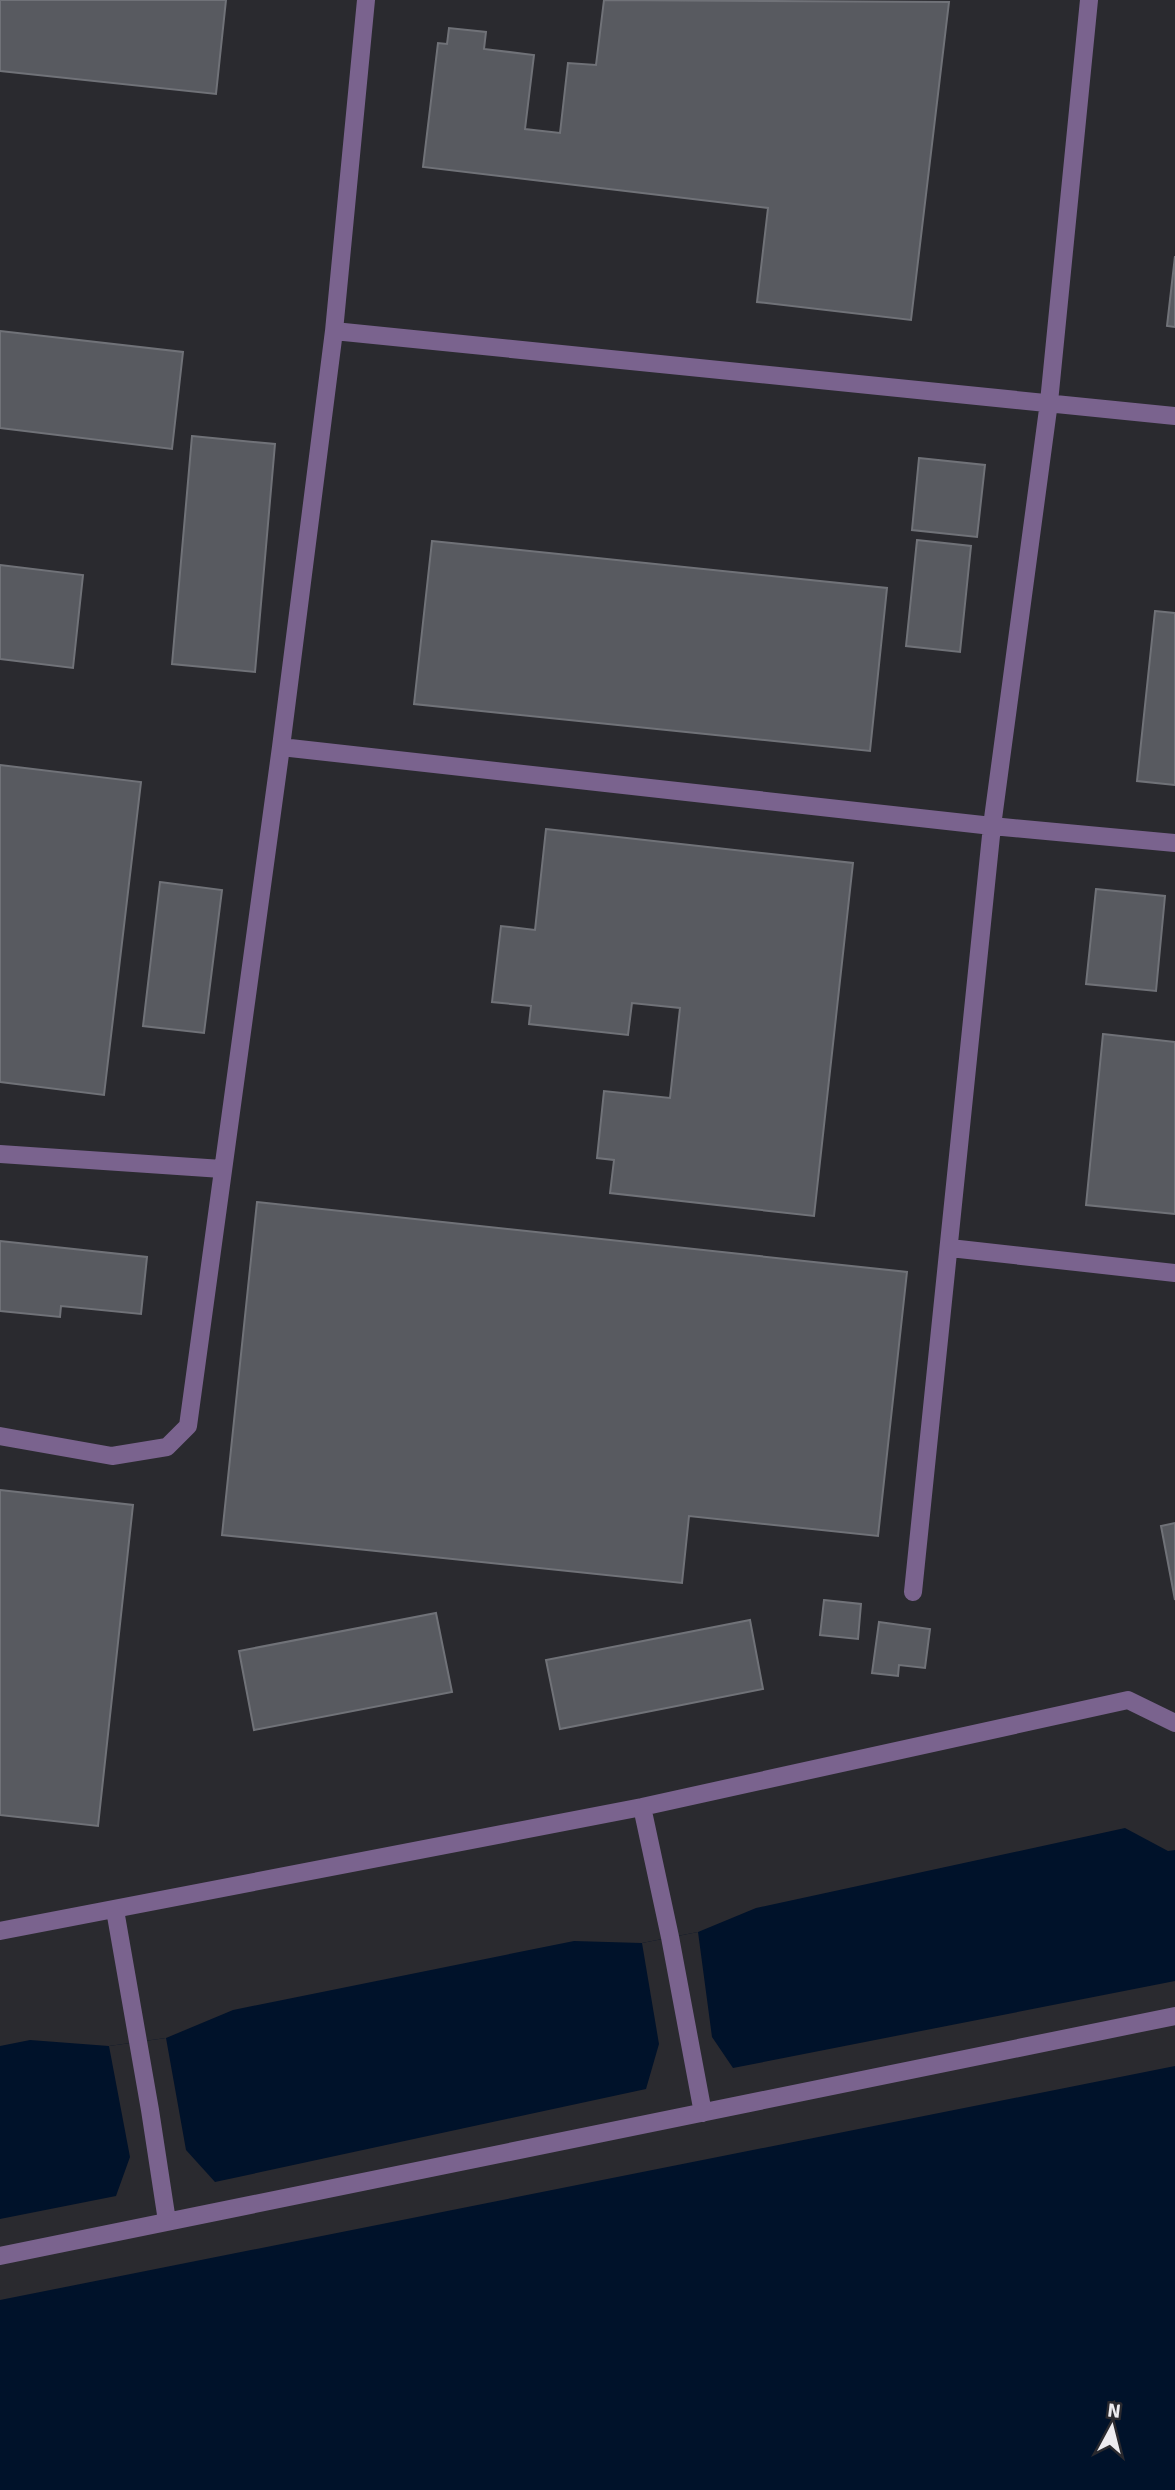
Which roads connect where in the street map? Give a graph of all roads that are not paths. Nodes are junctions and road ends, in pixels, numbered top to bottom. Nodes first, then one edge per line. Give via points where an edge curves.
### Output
1 (366, 0) edge
2 (1089, 0) edge
3 (334, 331) junction
4 (1049, 402) junction
5 (1175, 416) edge
6 (281, 747) junction
7 (992, 826) junction
8 (1175, 844) edge
9 (0, 1154) edge
10 (222, 1169) junction
11 (950, 1248) junction
12 (1175, 1273) edge
13 (0, 1436) edge
14 (913, 1592) dead end
15 (1175, 1723) edge
16 (642, 1807) junction
17 (116, 1910) junction
18 (0, 1931) edge
19 (1175, 2016) edge
20 (703, 2113) junction
21 (167, 2221) junction
22 (0, 2256) edge

1 - 3 lane
2 - 4 lane
3 - 4 lane
3 - 6 lane
4 - 5 lane
4 - 7 lane
6 - 7 lane
6 - 10 lane
7 - 8 lane
7 - 11 lane
9 - 10 lane
10 - 13 lane via 188,1426 167,1447 112,1456
11 - 12 lane
11 - 14 lane
15 - 16 lane via 1128,1700
16 - 17 lane
16 - 20 lane
17 - 18 lane
17 - 21 lane
19 - 20 lane
20 - 21 lane
21 - 22 lane

